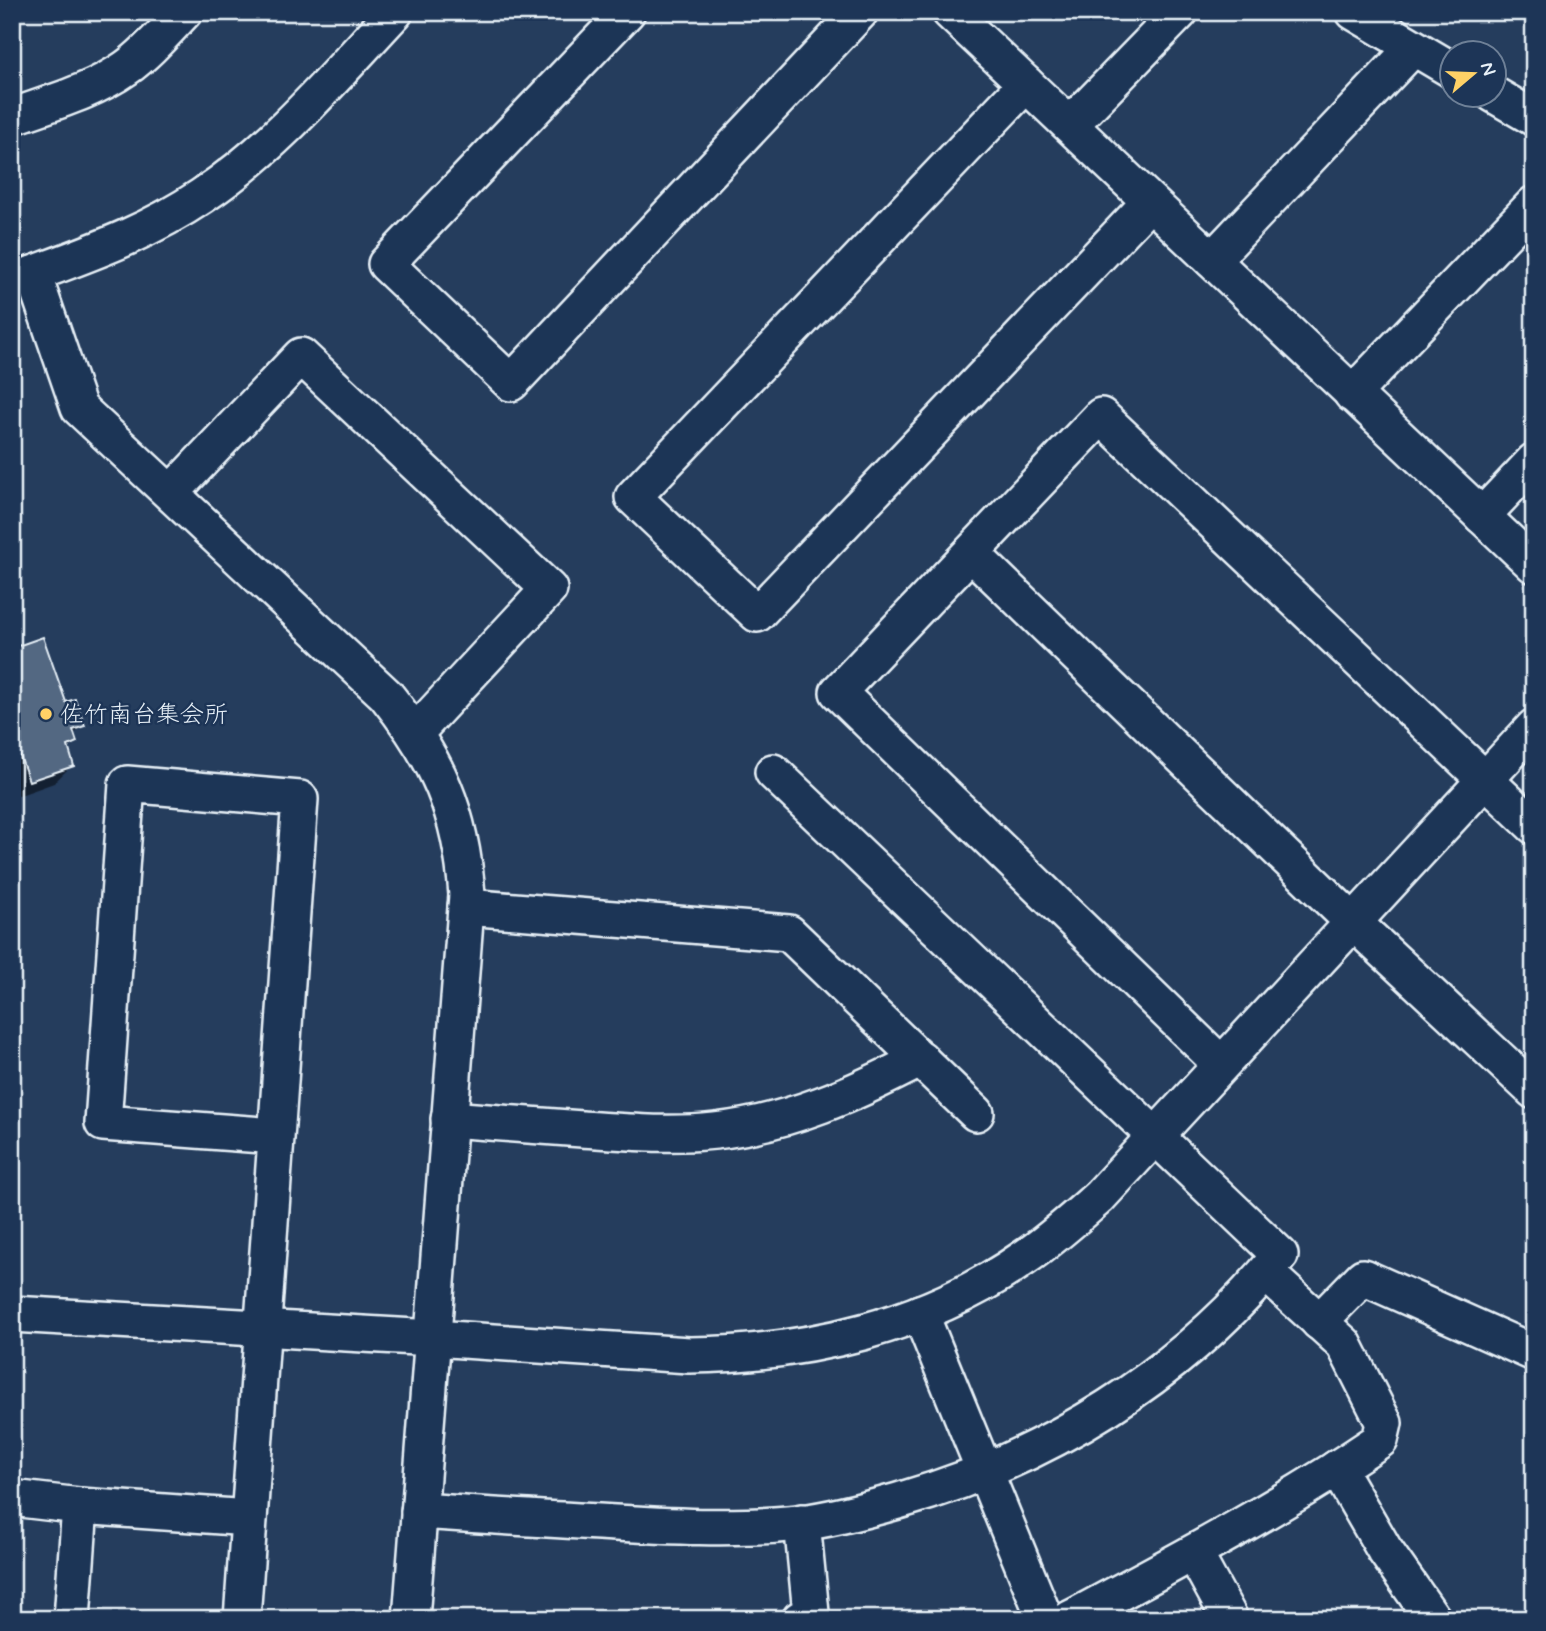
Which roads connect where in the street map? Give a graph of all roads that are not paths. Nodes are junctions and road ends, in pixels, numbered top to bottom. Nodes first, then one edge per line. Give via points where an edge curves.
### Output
1 (184, 12) edge
2 (395, 12) edge
3 (626, 12) edge
4 (860, 12) edge
5 (950, 12) edge
6 (1180, 12) edge
7 (1354, 12) edge
8 (1413, 48) junction
9 (1438, 62) edge
10 (1026, 84) junction
11 (1508, 103) edge
12 (12, 117) edge
13 (1534, 118) edge
14 (1070, 125) junction
15 (1150, 202) junction
16 (1534, 204) edge
17 (1212, 260) junction
18 (22, 278) edge
19 (1353, 394) junction
20 (1534, 461) edge
21 (171, 493) junction
22 (1482, 516) junction
23 (971, 552) junction
24 (1534, 565) edge
25 (1534, 727) edge
26 (415, 733) junction
27 (773, 772) dead end
28 (1485, 779) junction
29 (1534, 825) edge
30 (466, 907) junction
31 (1354, 923) junction
32 (920, 1059) junction
33 (1221, 1064) junction
34 (1534, 1091) edge
35 (976, 1112) dead end
36 (449, 1119) junction
37 (276, 1136) junction
38 (1154, 1136) junction
39 (1266, 1273) junction
40 (920, 1313) junction
41 (12, 1314) edge
42 (1319, 1322) junction
43 (263, 1328) junction
44 (433, 1338) junction
45 (1534, 1353) edge
46 (1337, 1468) junction
47 (985, 1471) junction
48 (12, 1498) edge
49 (80, 1506) junction
50 (419, 1511) junction
51 (249, 1518) junction
52 (802, 1522) junction
53 (1194, 1553) junction
54 (72, 1619) edge
55 (242, 1619) edge
56 (411, 1619) edge
57 (800, 1619) edge
58 (1045, 1619) edge
59 (1070, 1619) edge
60 (1230, 1619) edge
61 (1433, 1619) edge

1 - 12 street via 149,49 103,83
2 - 18 street via 288,125 203,195 120,242
3 - 4 street via 386,264 511,383
5 - 10 street
6 - 14 street
7 - 8 street
8 - 9 street
8 - 17 street
10 - 14 street
10 - 15 street via 634,497 719,578 757,614
11 - 13 street
14 - 15 street
15 - 17 street
16 - 19 street
17 - 19 street
18 - 21 street via 79,408
19 - 22 street
20 - 22 street
21 - 26 street via 386,695
21 - 26 street via 301,356 549,589
22 - 24 street
23 - 28 street via 1101,416
23 - 31 street
23 - 33 street via 838,692
25 - 28 street
26 - 30 street via 449,797 464,864
27 - 38 street
28 - 29 street
28 - 31 street
30 - 32 street via 789,933
30 - 36 street
31 - 33 street
31 - 34 street
32 - 35 street
32 - 36 street via 830,1102 716,1131 626,1132
33 - 38 street
36 - 44 street
37 - 37 street via 300,799 127,784 103,1123
37 - 43 street
38 - 39 street via 1280,1255
38 - 40 street via 1099,1196 1024,1258
39 - 42 street
39 - 47 street via 1169,1365 1127,1397
40 - 44 street via 818,1344 732,1355
40 - 47 street
41 - 43 street
42 - 45 street via 1363,1277
42 - 46 street via 1344,1344 1384,1423 1380,1440
43 - 44 street
43 - 51 street
44 - 50 street
46 - 53 street
46 - 61 street via 1384,1549
47 - 52 street via 862,1511
47 - 58 street
48 - 49 street
49 - 51 street
49 - 54 street
50 - 52 street via 653,1525 744,1527
50 - 56 street
51 - 55 street
52 - 57 street via 811,1613
53 - 59 street
53 - 60 street

